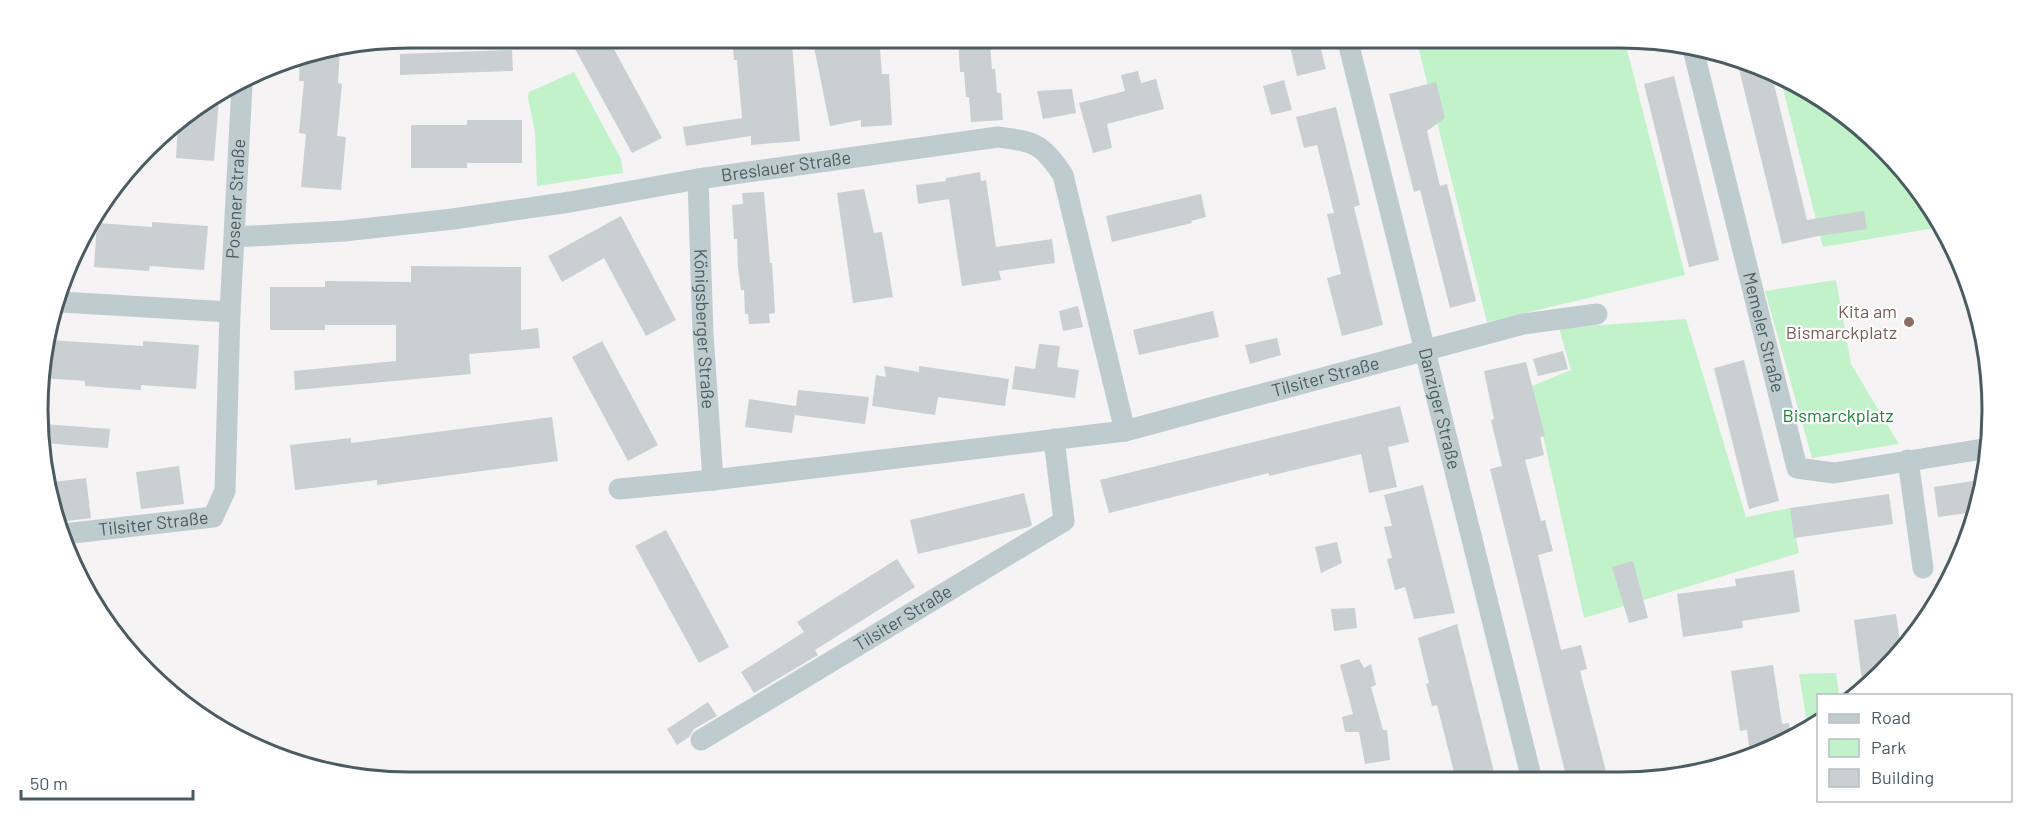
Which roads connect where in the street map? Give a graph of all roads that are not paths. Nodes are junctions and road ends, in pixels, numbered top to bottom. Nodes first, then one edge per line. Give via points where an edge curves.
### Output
1 (1350, 48) edge
2 (1694, 56) edge
3 (242, 89) edge
4 (698, 179) junction
5 (235, 237) junction
6 (64, 302) edge
7 (230, 312) junction
8 (1597, 314) dead end
9 (1425, 350) junction
10 (1125, 431) junction
11 (1054, 440) junction
12 (1980, 449) edge
13 (1908, 460) junction
14 (713, 480) junction
15 (619, 489) dead end
16 (225, 491) joint
17 (70, 533) edge
18 (1923, 568) dead end
19 (701, 740) dead end
20 (1530, 772) edge

1 - 9 street, Danziger Straße
2 - 13 street, Memeler Straße via 1797,468 1834,473
3 - 5 street, Posener Straße
4 - 5 street, Breslauer Straße via 453,219
4 - 10 street, Breslauer Straße via 998,137 1026,141 1047,153 1063,175
4 - 14 street, Königsberger Straße
5 - 7 street, Posener Straße
6 - 7 street
7 - 16 street, Posener Straße
8 - 9 street, Tilsiter Straße via 1523,324
9 - 10 street, Tilsiter Straße
9 - 20 street, Danziger Straße
10 - 11 street, Tilsiter Straße
11 - 14 street, Tilsiter Straße
11 - 19 street, Tilsiter Straße via 1065,521
12 - 13 street, Memeler Straße
13 - 18 street
14 - 15 street, Tilsiter Straße
16 - 17 street, Tilsiter Straße via 213,518

